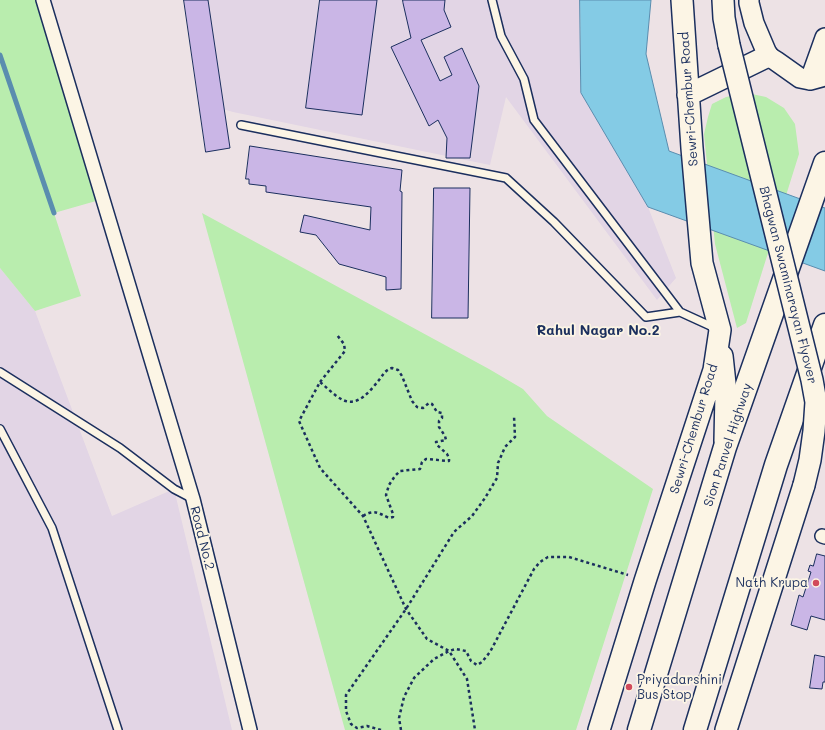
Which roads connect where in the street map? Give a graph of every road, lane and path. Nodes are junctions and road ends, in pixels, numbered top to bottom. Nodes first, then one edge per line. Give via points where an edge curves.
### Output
1 (44, 0) edge
2 (492, 0) edge
3 (682, 0) edge
4 (723, 0) edge
5 (748, 0) edge
6 (825, 38) edge
7 (768, 56) junction
8 (818, 78) edge
9 (688, 95) junction
10 (241, 124) dead end
11 (823, 170) edge
12 (680, 312) junction
13 (825, 325) edge
14 (720, 330) junction
15 (337, 335) dead end
16 (0, 372) edge
17 (320, 382) junction
18 (514, 416) dead end
19 (0, 429) edge
20 (725, 447) junction
21 (193, 499) junction
22 (363, 516) junction
23 (645, 581) junction
24 (406, 609) junction
25 (449, 651) junction
26 (118, 730) edge
27 (250, 730) edge
28 (381, 730) edge
29 (401, 730) edge
30 (475, 730) edge
31 (599, 730) edge
32 (639, 730) edge
33 (694, 730) edge
34 (726, 730) edge

1 - 21 street
2 - 12 lane via 501,36 524,79 534,120
3 - 9 main road, Sewri-Chembur Road
4 - 34 main road, Bhagwan Swaminarayan Flyover, bridge via 729,45 816,402 810,460 804,485
5 - 7 street via 754,23
6 - 8 street
7 - 8 street via 800,78
7 - 9 main road
9 - 14 main road, Sewri-Chembur Road via 702,264
10 - 12 lane via 506,178 554,222 646,317
11 - 20 highway, Sion Panvel Highway, bridge
12 - 14 lane
13 - 33 highway via 776,465
14 - 20 main road via 726,393
14 - 23 main road, Sewri-Chembur Road via 714,370
15 - 17 path via 344,344 345,351
16 - 21 lane, Road No.2 via 120,448 174,489
17 - 22 path via 299,421 320,468
17 - 22 path via 342,400 351,402 368,394 387,370 392,368 398,370 402,376 417,407 423,408 429,403 437,412 442,413 439,427 446,440 436,442 447,454 449,461 426,459 420,469 400,471 389,485 386,494 393,517 370,512
18 - 24 path via 515,437 505,448 498,462 497,478 472,516 454,532
19 - 26 lane via 52,528
20 - 32 highway, Sion Panvel Highway
21 - 27 street, Road No.2
22 - 24 path
23 - 25 path via 569,557 548,557 534,569 490,652 482,662 476,665 466,651
23 - 31 main road, Sewri-Chembur Road
24 - 25 path via 427,640
24 - 28 path via 346,695 346,711 351,724 357,728 366,726
25 - 29 path via 434,659 414,678 404,697 399,718
25 - 30 path via 467,679

